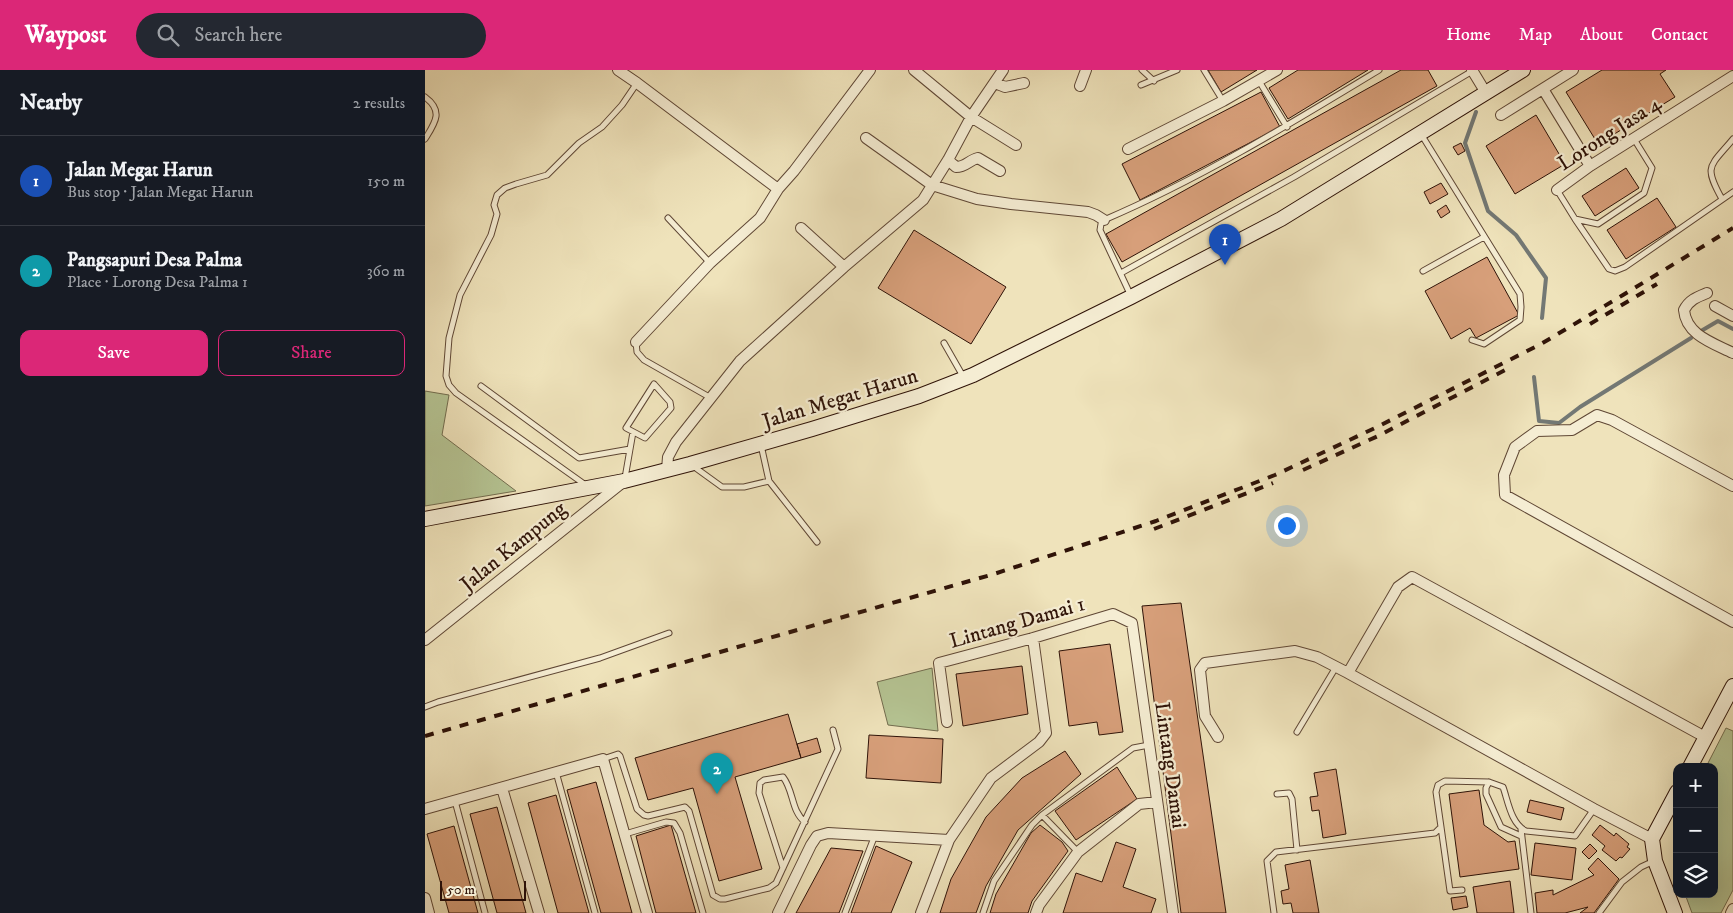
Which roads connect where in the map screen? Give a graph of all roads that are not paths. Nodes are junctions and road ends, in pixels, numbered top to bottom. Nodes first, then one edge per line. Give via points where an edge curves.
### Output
1 (617, 70) edge
2 (870, 70) edge
3 (914, 70) edge
4 (1003, 70) edge
5 (1086, 70) edge
6 (1142, 70) edge
7 (1177, 70) edge
8 (1204, 70) edge
9 (1277, 70) edge
10 (1379, 70) edge
11 (1473, 70) edge
12 (1523, 70) edge
13 (1573, 70) edge
14 (1733, 76) edge
15 (1154, 81) junction
16 (1259, 81) junction
17 (1024, 82) dead end
18 (637, 83) junction
19 (995, 83) junction
20 (1141, 85) dead end
21 (1080, 86) dead end
22 (1543, 89) junction
23 (1486, 93) junction
24 (425, 97) edge
25 (1223, 101) junction
26 (1501, 115) dead end
27 (971, 117) junction
28 (1287, 126) junction
29 (1421, 134) junction
30 (866, 138) dead end
31 (425, 139) edge
32 (1633, 139) junction
33 (1733, 139) edge
34 (1016, 146) dead end
35 (1128, 149) dead end
36 (948, 160) junction
37 (1590, 166) junction
38 (999, 171) dead end
39 (932, 185) junction
40 (779, 189) junction
41 (1557, 190) joint
42 (1733, 192) edge
43 (1722, 199) junction
44 (667, 218) dead end
45 (1575, 219) junction
46 (1104, 220) junction
47 (801, 228) dead end
48 (1484, 236) junction
49 (710, 263) junction
50 (844, 267) junction
51 (1423, 271) dead end
52 (1121, 273) junction
53 (1707, 293) dead end
54 (1131, 297) junction
55 (1715, 306) dead end
56 (1731, 311) edge
57 (1472, 340) dead end
58 (636, 342) joint
59 (944, 342) dead end
60 (1733, 353) edge
61 (964, 379) junction
62 (481, 386) dead end
63 (711, 398) junction
64 (633, 432) junction
65 (760, 444) junction
66 (630, 449) junction
67 (691, 464) junction
68 (667, 470) junction
69 (624, 481) junction
70 (769, 481) junction
71 (1733, 486) edge
72 (590, 488) junction
73 (425, 519) edge
74 (817, 542) dead end
75 (1733, 622) edge
76 (1132, 623) joint
77 (669, 633) dead end
78 (1033, 638) junction
79 (425, 640) edge
80 (1336, 667) junction
81 (1348, 673) junction
82 (1733, 686) edge
83 (425, 707) edge
84 (1728, 707) edge
85 (947, 722) dead end
86 (833, 730) dead end
87 (1297, 732) dead end
88 (1705, 737) junction
89 (1218, 738) dead end
90 (1149, 745) junction
91 (603, 759) junction
92 (1692, 763) edge
93 (555, 772) junction
94 (1489, 782) junction
95 (502, 788) junction
96 (1277, 794) dead end
97 (1673, 800) edge
98 (455, 801) junction
99 (1157, 802) junction
100 (425, 809) edge
101 (1594, 809) junction
102 (1042, 815) junction
103 (805, 822) junction
104 (1441, 827) junction
105 (1521, 828) junction
106 (625, 834) junction
107 (875, 835) junction
108 (1521, 836) junction
109 (1652, 839) junction
110 (949, 840) junction
111 (1297, 850) junction
112 (1078, 852) junction
113 (1655, 861) junction
114 (783, 868) junction
115 (1462, 890) dead end
116 (425, 898) edge
117 (1733, 909) edge
118 (429, 913) edge
119 (485, 913) edge
120 (539, 913) edge
121 (595, 913) edge
122 (647, 913) edge
123 (703, 913) edge
124 (778, 913) edge
125 (845, 913) edge
126 (921, 913) edge
127 (983, 913) edge
128 (1036, 913) edge
129 (1173, 913) edge
130 (1274, 913) edge
131 (1531, 913) edge
132 (1599, 913) edge
133 (1675, 913) edge
134 (1731, 913) edge

1 - 18 street
2 - 40 street
3 - 27 street
4 - 19 street
5 - 21 street
6 - 15 lane
7 - 15 lane
8 - 25 lane
9 - 16 street
10 - 28 lane
11 - 23 street
11 - 52 lane via 1294,177
12 - 23 street, Jalan Megat Harun
13 - 22 street
14 - 32 street, Lorong Jasa 4
15 - 20 lane
16 - 25 street
16 - 28 lane
17 - 19 street via 1005,88
18 - 40 street
18 - 72 lane via 622,106 602,127 579,143 547,175 505,188 497,195 494,205 497,214 491,235 459,295 449,338 446,376 456,393
19 - 27 street
22 - 26 street
22 - 37 street
23 - 29 street, Jalan Megat Harun
24 - 31 lane via 433,103 437,117
25 - 35 street
27 - 34 street
27 - 36 street
28 - 46 lane via 1141,204
29 - 48 lane
29 - 54 street, Jalan Megat Harun via 1281,219
30 - 39 street
32 - 37 street, Lorong Jasa 4
32 - 45 lane via 1652,168 1643,193 1598,224
33 - 43 lane via 1712,164 1710,172
36 - 38 street via 956,167 963,167 978,158
36 - 39 street
37 - 41 street, Lorong Jasa 4
39 - 46 street via 977,199 1088,212
39 - 50 street via 923,200
40 - 49 street via 761,218
41 - 45 lane
42 - 43 lane
43 - 45 lane via 1615,271 1609,269
44 - 49 lane
46 - 52 lane via 1100,230
47 - 50 street
48 - 51 lane
48 - 57 lane via 1520,294 1520,320 1484,344
49 - 58 street
50 - 63 street via 740,361
52 - 54 lane
53 - 60 street via 1687,304 1684,310 1687,324 1702,338
54 - 61 street, Jalan Megat Harun
55 - 56 street
58 - 63 lane via 637,352 644,360
59 - 61 lane
61 - 65 street, Jalan Megat Harun via 919,396
62 - 66 lane via 579,458
63 - 68 street via 675,442
64 - 64 lane via 645,438 671,408 671,402 654,384 625,428
64 - 66 lane
65 - 67 street, Jalan Megat Harun
65 - 70 lane
66 - 69 lane
67 - 68 street, Jalan Megat Harun
67 - 70 lane via 722,487 744,487
68 - 69 street, Jalan Megat Harun
69 - 72 street, Jalan Megat Harun
69 - 79 street, Jalan Kampung
70 - 74 lane
71 - 75 street via 1612,420 1597,415 1572,430 1537,432 1515,448 1504,476 1505,495
72 - 73 street, Jalan Megat Harun
76 - 78 street, Lintang Damai 1 via 1113,614
76 - 90 street, Lintang Damai
77 - 83 lane via 600,658
78 - 85 street, Lintang Damai 1 via 939,663
78 - 110 street via 1046,733 1039,742 991,778
80 - 81 street
80 - 87 lane
80 - 89 street via 1295,651 1205,663 1200,670 1205,716
81 - 88 street via 1398,587 1411,577
81 - 101 street
82 - 84 street
84 - 88 street
86 - 103 lane via 838,749
88 - 92 street
90 - 99 street, Lintang Damai
90 - 102 lane via 1133,748
91 - 93 street
91 - 106 street
91 - 114 lane via 617,754 621,756 637,809 644,815 681,807 689,811 716,898 725,899 772,887
93 - 95 street
93 - 121 lane
94 - 104 lane via 1445,781 1438,785
94 - 105 lane via 1503,787 1515,822
94 - 108 lane via 1486,794 1501,827
95 - 98 street
95 - 120 street
96 - 111 lane via 1289,793 1292,799
97 - 109 street
98 - 100 street
98 - 119 lane
99 - 112 street via 1139,804
99 - 129 street, Lintang Damai
101 - 105 lane via 1575,836
101 - 109 street
102 - 112 lane
102 - 127 lane via 994,881
103 - 114 lane
103 - 114 lane via 796,813 783,778 760,783 759,793
104 - 111 lane via 1435,833
104 - 115 lane via 1450,890
105 - 108 lane
106 - 122 street
106 - 123 lane via 666,822 674,823 681,833
107 - 110 street
107 - 124 street via 828,833 817,836
107 - 125 lane
108 - 131 lane
109 - 113 street
110 - 126 street
111 - 130 lane via 1276,852 1267,861
112 - 128 street
113 - 132 lane via 1622,882
113 - 133 street
116 - 118 street
117 - 134 street

